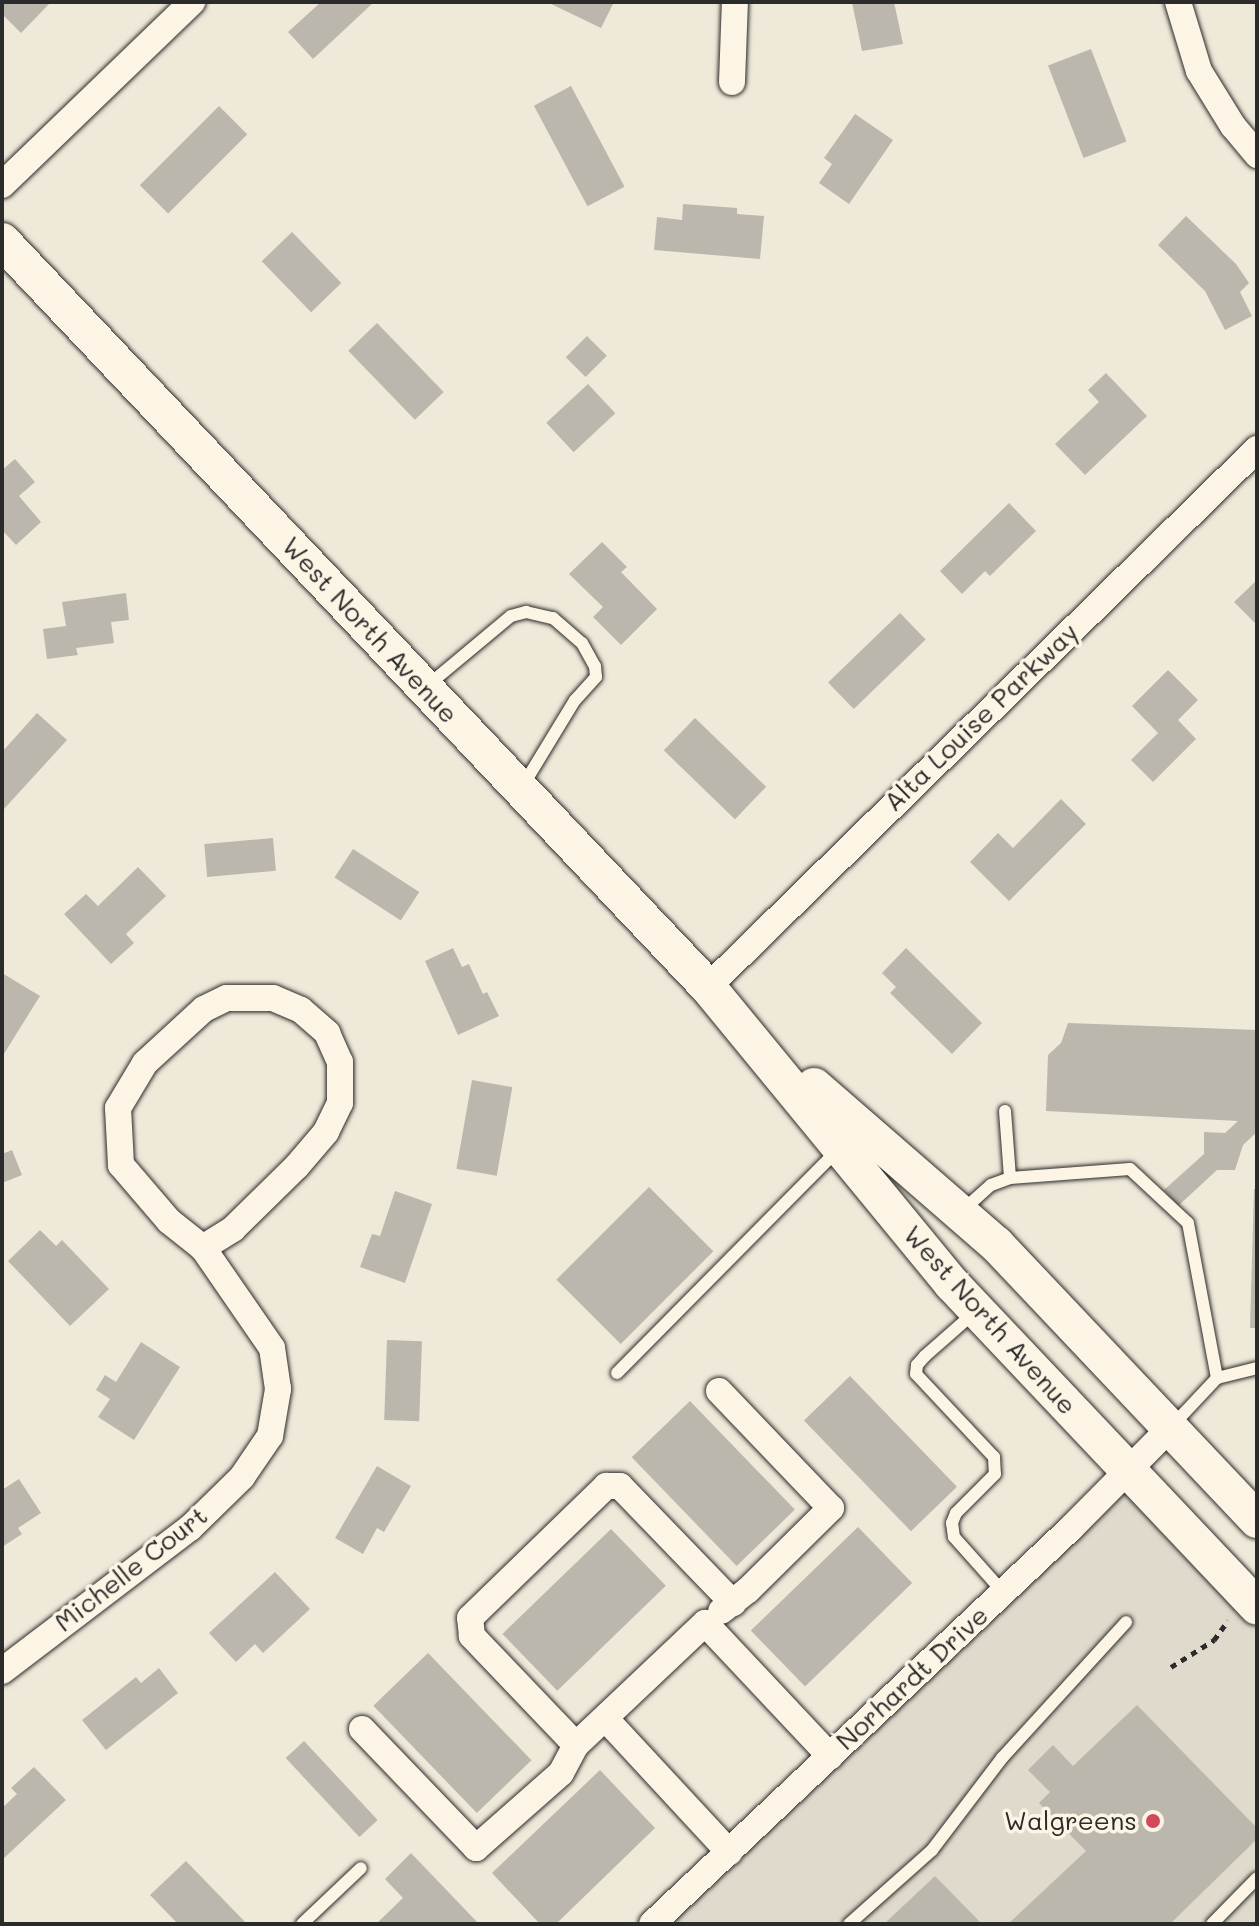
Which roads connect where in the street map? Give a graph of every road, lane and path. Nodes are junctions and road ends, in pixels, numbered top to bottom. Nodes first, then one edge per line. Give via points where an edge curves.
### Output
1 (192, 2) edge
2 (735, 2) edge
3 (1178, 2) edge
4 (732, 82) dead end
5 (1257, 155) edge
6 (2, 185) edge
7 (2, 241) edge
8 (1257, 449) edge
9 (424, 688) junction
10 (521, 790) junction
11 (708, 987) junction
12 (1005, 1111) dead end
13 (851, 1137) junction
14 (1010, 1178) junction
15 (959, 1213) junction
16 (203, 1248) junction
17 (977, 1310) junction
18 (1257, 1368) edge
19 (617, 1373) dead end
20 (1217, 1378) junction
21 (719, 1391) dead end
22 (1170, 1428) junction
23 (1127, 1472) junction
24 (1257, 1520) edge
25 (1003, 1592) junction
26 (733, 1603) junction
27 (1244, 1612) edge
28 (1126, 1622) dead end
29 (705, 1623) junction
30 (1171, 1667) dead end
31 (2, 1671) edge
32 (605, 1718) junction
33 (362, 1729) dead end
34 (576, 1745) junction
35 (830, 1756) junction
36 (729, 1852) junction
37 (361, 1868) dead end
38 (1257, 1878) edge
39 (302, 1924) edge
40 (652, 1924) edge
41 (849, 1924) edge
42 (1212, 1924) edge

1 - 6 street
2 - 4 street
3 - 5 street via 1199,71
7 - 9 main road, West North Avenue
8 - 11 street, Alta Louise Parkway
9 - 10 main road, West North Avenue
9 - 10 lane via 511,616 538,613 574,634 595,666 596,677 575,700
10 - 11 main road, West North Avenue
11 - 13 main road, West North Avenue
12 - 14 lane
13 - 15 main road, West North Avenue
13 - 17 main road, West North Avenue
13 - 19 lane
14 - 15 lane via 991,1185
14 - 20 lane via 1130,1169 1188,1223
15 - 22 main road, West North Avenue via 996,1244
16 - 16 street, Michelle Court via 233,1229 297,1166 326,1132 340,1103 340,1062 327,1033 301,1010 273,998 227,998 204,1009 145,1063 118,1108 121,1165 169,1221
16 - 31 street, Michelle Court via 272,1348 278,1389 270,1436 242,1477 190,1528
17 - 23 main road, West North Avenue
17 - 25 lane via 925,1356 916,1374 994,1457 995,1474 952,1523 954,1537
18 - 20 lane
20 - 22 lane
21 - 26 street via 831,1508
22 - 23 street, Norhardt Drive
22 - 24 main road, West North Avenue
23 - 25 street, Norhardt Drive
23 - 27 main road, West North Avenue
25 - 35 street, Norhardt Drive
26 - 29 street
26 - 34 street via 620,1486 606,1486 470,1618 472,1636
27 - 30 path via 1214,1640
28 - 41 lane via 1002,1758 932,1850
29 - 32 street
29 - 35 street
32 - 34 street
32 - 36 street
33 - 34 street via 476,1848 561,1773
35 - 36 street, Norhardt Drive
36 - 40 street, Norhardt Drive
37 - 39 lane
38 - 42 lane

